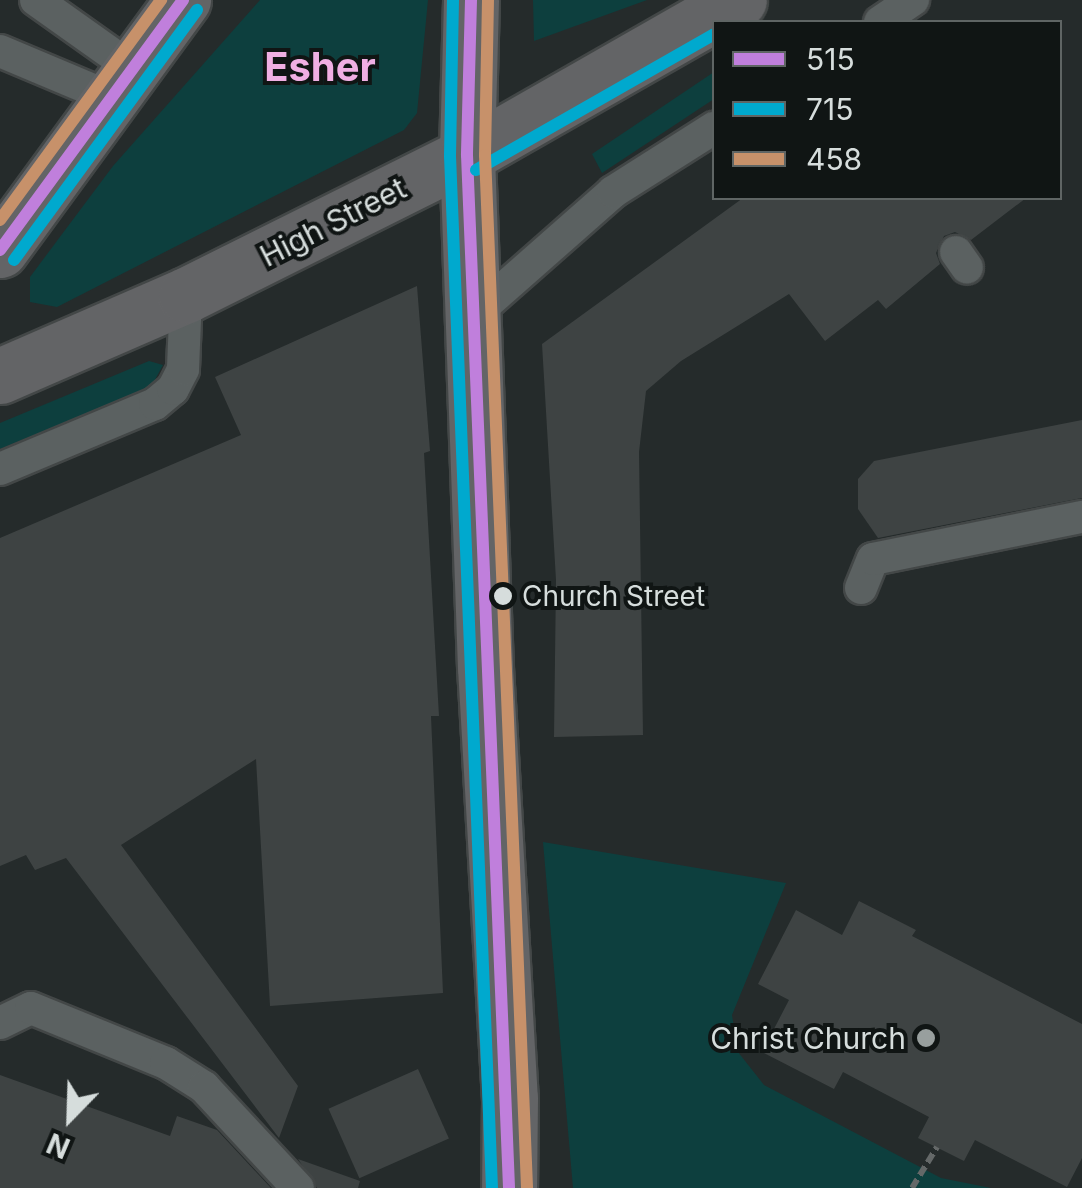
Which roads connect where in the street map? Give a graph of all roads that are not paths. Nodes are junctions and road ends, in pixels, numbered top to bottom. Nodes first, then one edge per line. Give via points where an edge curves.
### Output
1 (36, 0) edge
2 (183, 0) edge
3 (471, 0) edge
4 (739, 0) edge
5 (912, 0) edge
6 (883, 20) edge
7 (0, 51) edge
8 (118, 81) junction
9 (712, 129) edge
10 (467, 155) junction
11 (0, 250) edge
12 (186, 295) junction
13 (477, 312) junction
14 (0, 376) edge
15 (0, 469) edge
16 (1082, 517) edge
17 (860, 588) dead end
18 (0, 1023) edge
19 (298, 1188) edge
20 (508, 1188) edge

1 - 8 lane
2 - 8 main road
3 - 10 main road
4 - 10 main road, High Street
5 - 6 lane
7 - 8 lane
8 - 11 main road
9 - 13 lane via 613,192
10 - 12 main road, High Street
10 - 13 main road
12 - 14 main road, High Street
12 - 15 lane via 183,369 173,389 154,404
13 - 20 main road via 485,667 510,1098
16 - 17 lane via 873,559
18 - 19 lane via 31,1008 166,1063 204,1087

